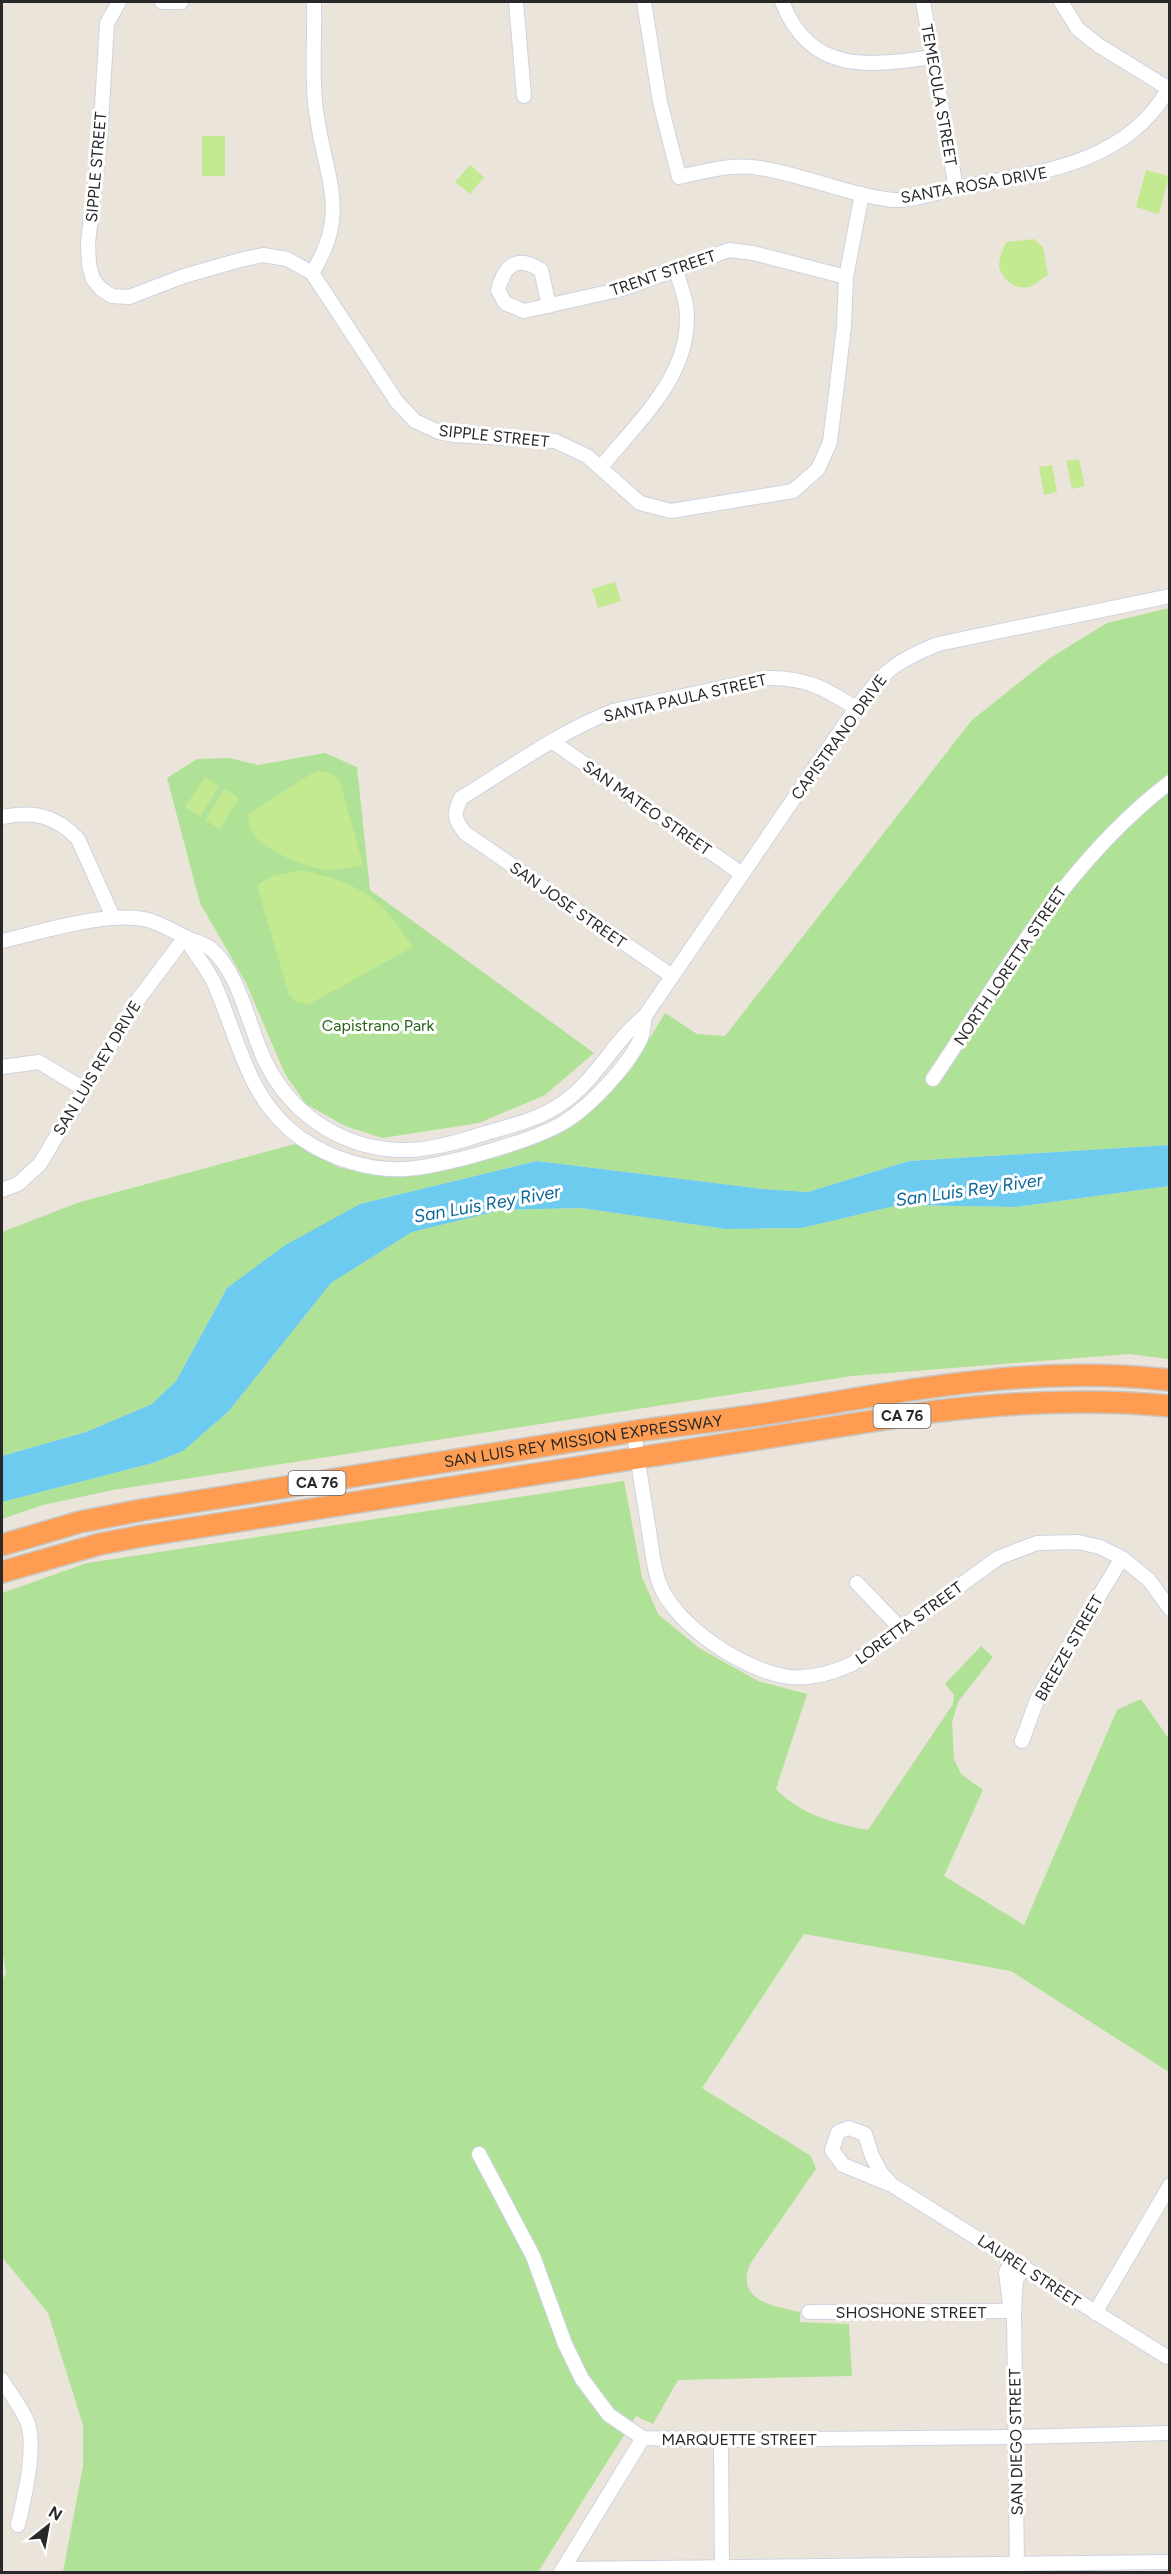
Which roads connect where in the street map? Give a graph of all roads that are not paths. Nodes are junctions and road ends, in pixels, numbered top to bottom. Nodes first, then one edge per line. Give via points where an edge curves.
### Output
1 (119, 2) edge
2 (162, 2) edge
3 (181, 2) edge
4 (314, 2) edge
5 (516, 2) edge
6 (644, 2) edge
7 (782, 2) edge
8 (923, 2) edge
9 (1061, 2) edge
10 (934, 57) junction
11 (1169, 87) edge
12 (524, 96) dead end
13 (956, 188) junction
14 (861, 194) junction
15 (676, 270) junction
16 (312, 273) junction
17 (846, 278) junction
18 (549, 306) dead end
19 (601, 467) junction
20 (1170, 596) edge
21 (856, 708) junction
22 (553, 742) junction
23 (1170, 782) edge
24 (2, 817) edge
25 (465, 833) joint
26 (742, 874) junction
27 (113, 917) junction
28 (185, 937) junction
29 (2, 941) edge
30 (672, 976) junction
31 (645, 1016) junction
32 (2, 1067) edge
33 (933, 1079) dead end
34 (84, 1089) junction
35 (2, 1190) edge
36 (1170, 1380) edge
37 (1170, 1406) edge
38 (634, 1432) junction
39 (638, 1459) junction
40 (100, 1544) junction
41 (2, 1545) edge
42 (1122, 1558) junction
43 (2, 1572) edge
44 (2, 1582) edge
45 (857, 1583) dead end
46 (1170, 1610) edge
47 (902, 1629) junction
48 (1022, 1741) dead end
49 (479, 2154) dead end
50 (892, 2185) junction
51 (1170, 2185) edge
52 (1018, 2263) junction
53 (1014, 2311) junction
54 (809, 2312) dead end
55 (1095, 2313) junction
56 (1169, 2358) edge
57 (2, 2380) edge
58 (1170, 2433) edge
59 (642, 2438) junction
60 (1015, 2438) junction
61 (720, 2440) junction
62 (18, 2525) dead end
63 (1170, 2562) edge
64 (1017, 2568) edge
65 (722, 2570) edge
66 (562, 2571) edge

1 - 16 street, SIPPLE STREET via 107,23 100,139 88,243 89,265 100,289 112,296 129,297 184,276 263,255 287,259
2 - 3 street
4 - 16 street via 316,116 331,186 333,223 326,250
5 - 12 street
6 - 14 street, SANTA ROSA DRIVE via 660,102 679,177 731,166 760,168
7 - 10 street via 790,22 827,55 876,65
8 - 10 street, TEMECULA STREET
9 - 11 street via 1078,29
10 - 13 street, TEMECULA STREET
11 - 13 street, SANTA ROSA DRIVE via 1136,128 1090,157 1055,171
13 - 14 street, SANTA ROSA DRIVE via 896,200
14 - 17 street, SIPPLE STREET
15 - 17 street, TRENT STREET via 729,250
15 - 18 street, TRENT STREET via 622,289
15 - 19 street via 686,305 687,329 679,363 671,381
16 - 19 street, SIPPLE STREET via 397,402 415,421 455,435 555,441
17 - 19 street, SIPPLE STREET via 830,442 818,469 807,482 793,491 671,511 640,503
20 - 21 street, CAPISTRANO DRIVE via 938,644 902,659 883,673
21 - 22 street, SANTA PAULA STREET via 809,682 767,678 613,711
21 - 26 street, CAPISTRANO DRIVE
22 - 25 street, SANTA PAULA STREET via 461,798 455,819
22 - 26 street, SAN MATEO STREET
23 - 33 street, NORTH LORETTA STREET via 1112,831 1070,878
24 - 27 street via 22,813 47,816 69,830 78,839
25 - 30 street, SAN JOSE STREET
26 - 30 street, CAPISTRANO DRIVE
27 - 28 street, CAPISTRANO DRIVE via 148,920
27 - 29 street, CAPISTRANO DRIVE
28 - 31 street, CAPISTRANO DRIVE via 209,947 232,977 266,1063 299,1110 346,1140 371,1146 411,1150 460,1141 512,1126 561,1104 600,1068 626,1031
28 - 31 street, CAPISTRANO DRIVE via 213,981 259,1095 302,1139 333,1156 361,1165 404,1169 456,1159 562,1124 606,1088 641,1038
28 - 34 street, SAN LUIS REY DRIVE via 134,1005
30 - 31 street, CAPISTRANO DRIVE
32 - 34 street via 39,1062
34 - 35 street, SAN LUIS REY DRIVE via 40,1164 18,1184
36 - 38 highway, SAN LUIS REY MISSION EXPRESSWAY / CA 76 via 1076,1375 985,1378
37 - 39 highway, SAN LUIS REY MISSION EXPRESSWAY / CA 76 via 1076,1400 996,1404
38 - 39 street, LORETTA STREET
38 - 41 highway, SAN LUIS REY MISSION EXPRESSWAY / CA 76 via 142,1509
39 - 40 highway, SAN LUIS REY MISSION EXPRESSWAY / CA 76
39 - 47 street, LORETTA STREET via 660,1585 678,1613 709,1639 774,1674 807,1677 852,1664
40 - 43 highway, CA 76
40 - 44 highway
42 - 46 street, LORETTA STREET via 1149,1580
42 - 47 street, LORETTA STREET via 1078,1542 1037,1543 1015,1550 998,1558
42 - 48 street, BREEZE STREET via 1038,1697
45 - 47 street
49 - 59 street, MARQUETTE STREET via 533,2256 582,2379 609,2415
50 - 50 street via 872,2156 865,2134 849,2128 838,2132 832,2150 843,2165
50 - 52 street, LAUREL STREET
51 - 55 street
52 - 53 street, SAN DIEGO STREET
52 - 55 street, LAUREL STREET
53 - 54 street, SHOSHONE STREET
53 - 60 street, SAN DIEGO STREET
55 - 56 street, LAUREL STREET
57 - 62 street via 28,2423 29,2432 28,2486
58 - 60 street, MARQUETTE STREET
59 - 61 street, MARQUETTE STREET
59 - 66 street
60 - 61 street, MARQUETTE STREET
60 - 64 street, SAN DIEGO STREET
61 - 65 street
63 - 64 street
64 - 65 street
65 - 66 street

